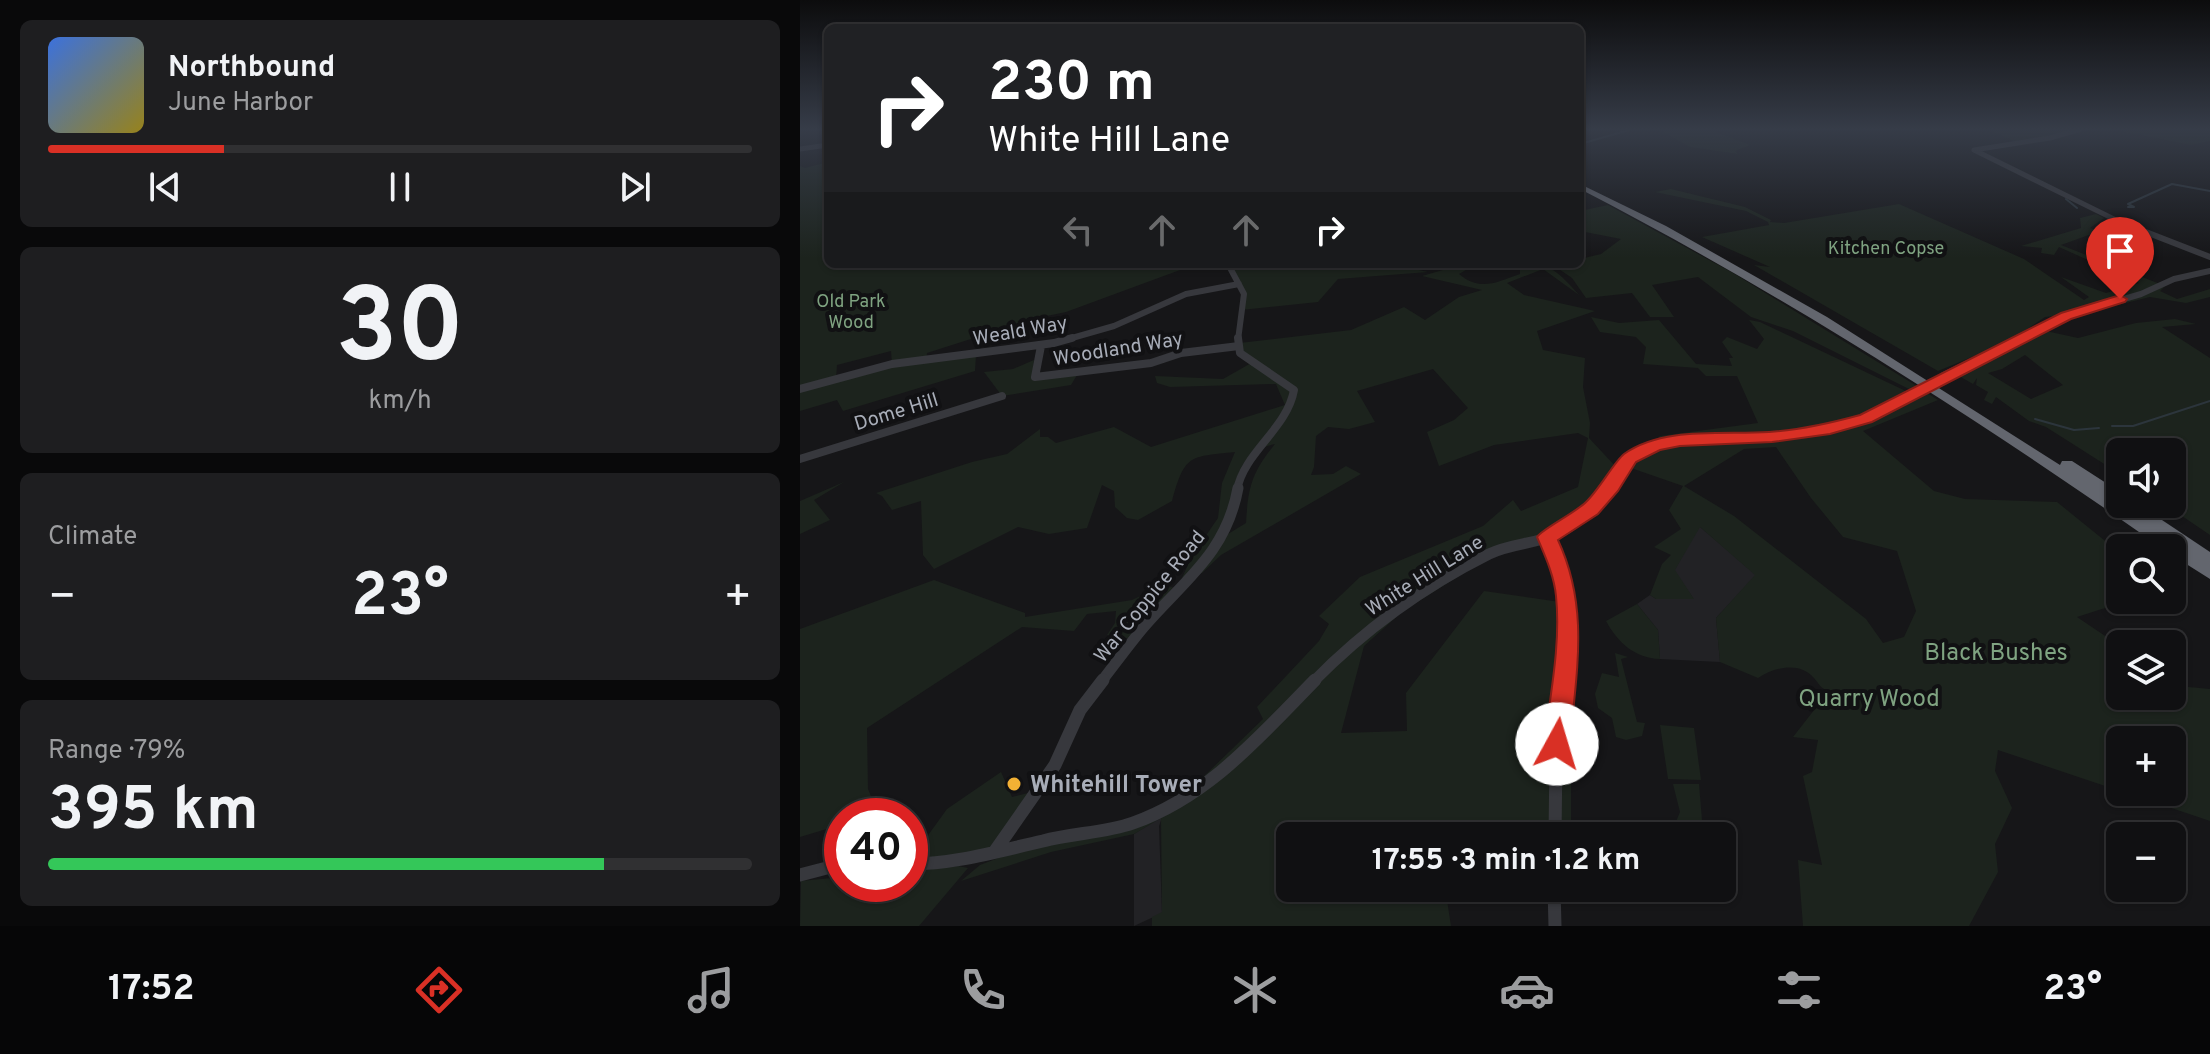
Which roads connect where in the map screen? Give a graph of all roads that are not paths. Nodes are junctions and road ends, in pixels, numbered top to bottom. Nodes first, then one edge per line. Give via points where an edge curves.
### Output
1 (2017, 172) edge
2 (1584, 185) edge
3 (1584, 185) edge
4 (2210, 257) edge
5 (1230, 268) edge
6 (2210, 271) edge
7 (1239, 284) junction
8 (1041, 346) junction
9 (1239, 346) junction
10 (800, 389) edge
11 (1002, 396) dead end
12 (800, 459) edge
13 (2106, 490) edge
14 (2148, 518) edge
15 (1547, 537) junction
16 (2210, 560) edge
17 (2210, 573) edge
18 (1555, 822) edge
19 (994, 853) junction
20 (928, 864) edge
21 (824, 869) edge
22 (800, 875) edge
23 (1554, 902) edge
24 (1555, 926) edge

1 - 4 street via 2099,214
2 - 13 highway via 1831,316
3 - 17 highway via 1875,352
5 - 7 street
6 - 15 street, White Hill Lane via 2066,316 1866,418 1772,437 1680,441 1646,449 1629,459 1591,509
7 - 8 street, Weald Way via 1186,294 1114,326
7 - 9 street via 1244,294
8 - 9 street, Woodland Way via 1035,377
8 - 10 street, Weald Way via 892,364
9 - 19 street, War Coppice Road via 1240,353 1294,390 1291,407 1240,476 1234,510 1214,552 1143,628 1080,710 1055,765
11 - 12 street, Dome Hill
14 - 16 highway
15 - 18 street via 1567,597
15 - 19 street, White Hill Lane via 1492,552 1394,609 1350,644 1233,764 1185,800 1131,824
19 - 20 street, White Hill Lane
21 - 22 street
23 - 24 street

